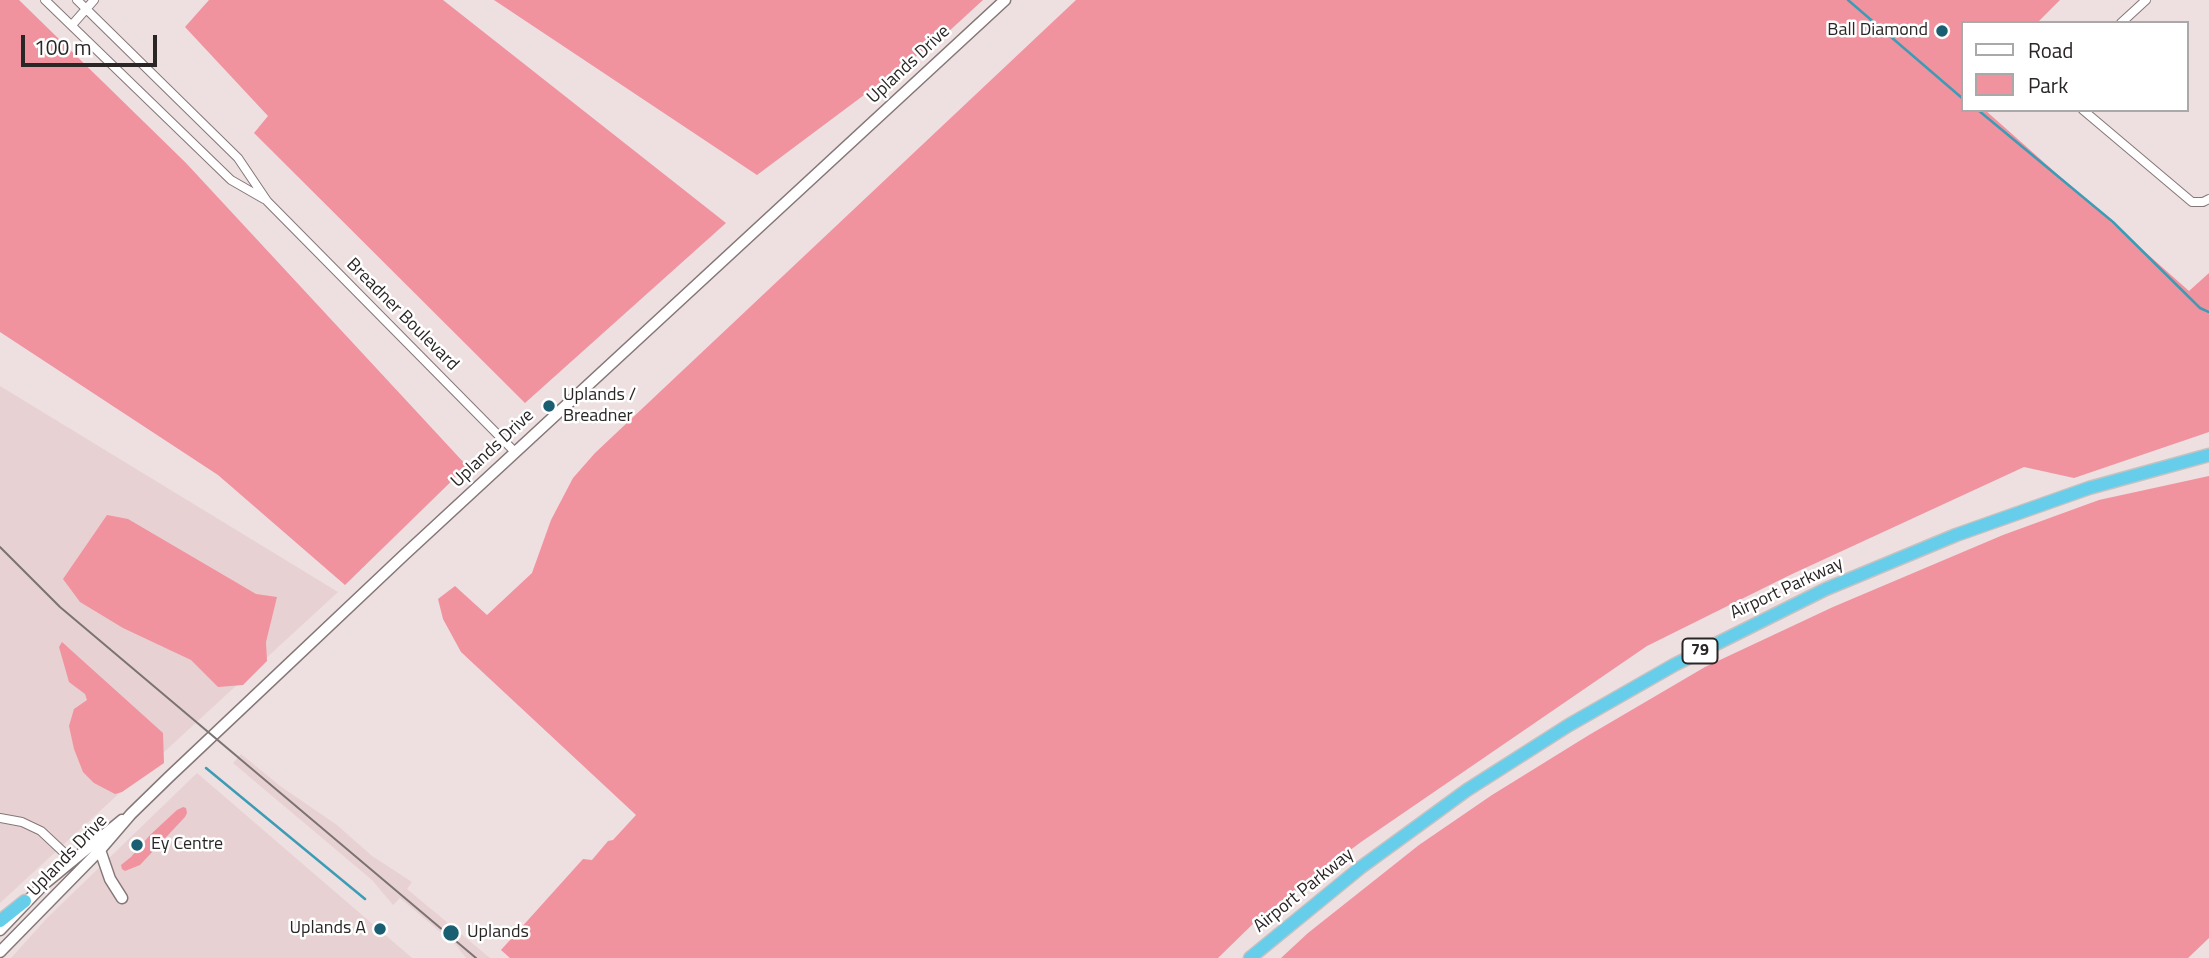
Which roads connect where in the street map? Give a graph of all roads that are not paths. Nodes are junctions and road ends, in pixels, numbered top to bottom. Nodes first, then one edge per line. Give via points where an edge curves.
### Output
1 (45, 0) edge
2 (76, 0) edge
3 (94, 0) edge
4 (1005, 0) edge
5 (2146, 0) edge
6 (86, 9) junction
7 (2122, 21) edge
8 (72, 25) junction
9 (2085, 112) edge
10 (2209, 199) edge
11 (267, 201) junction
12 (515, 452) junction
13 (2209, 455) edge
14 (131, 814) junction
15 (0, 818) edge
16 (100, 850) junction
17 (73, 860) junction
18 (122, 898) dead end
19 (25, 901) junction
20 (0, 921) edge
21 (0, 930) edge
22 (0, 952) edge
23 (1250, 958) edge

1 - 8 street, Breadner Boulevard
2 - 6 street, Breadner Boulevard
3 - 6 street
4 - 12 main road, Uplands Drive
5 - 7 street
6 - 8 street
6 - 11 street, Breadner Boulevard via 238,158
8 - 11 street, Breadner Boulevard via 230,180
9 - 10 street via 2192,202
11 - 12 street, Breadner Boulevard
12 - 14 main road, Uplands Drive
13 - 23 highway, Airport Parkway / 79 via 2090,488 1956,535 1826,589 1684,659 1467,790 1360,868
14 - 16 main road, Uplands Drive
14 - 17 main road, Uplands Drive
15 - 17 street via 41,831
16 - 18 main road
16 - 22 main road, Uplands Drive
17 - 19 main road, Uplands Drive
19 - 20 highway
19 - 21 main road, Uplands Drive

